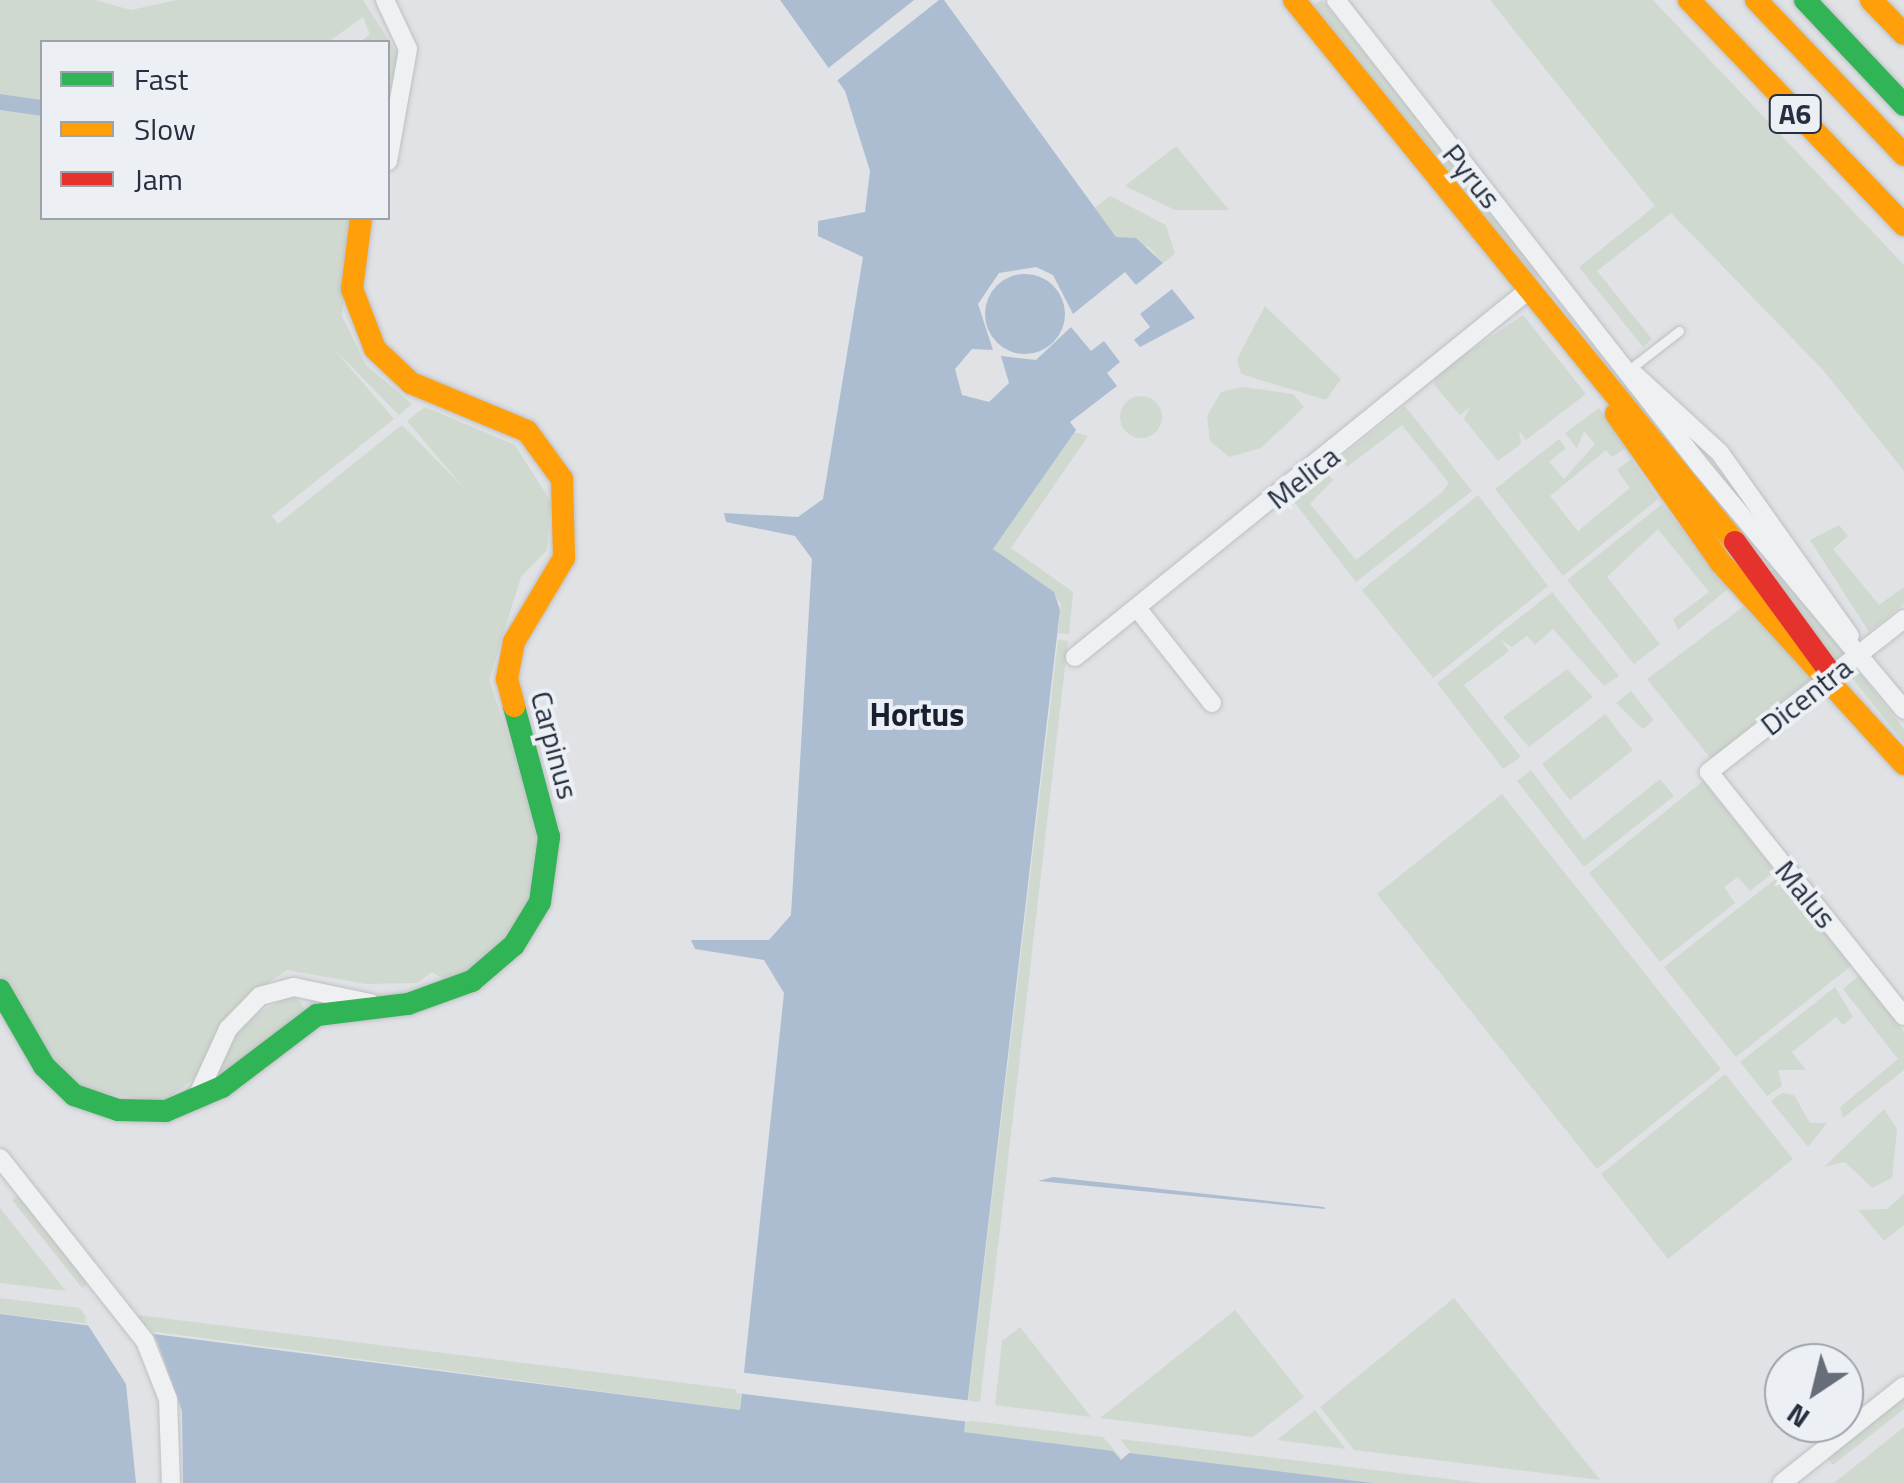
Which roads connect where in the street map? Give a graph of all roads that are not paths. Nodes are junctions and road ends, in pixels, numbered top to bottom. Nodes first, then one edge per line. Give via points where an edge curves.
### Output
1 (385, 0) edge
2 (1294, 0) edge
3 (1336, 0) edge
4 (1689, 0) edge
5 (1756, 0) edge
6 (1805, 0) edge
7 (1871, 0) edge
8 (1904, 34) edge
9 (1904, 105) edge
10 (390, 151) edge
11 (1904, 155) edge
12 (362, 220) edge
13 (1904, 225) edge
14 (1526, 292) junction
15 (1679, 331) dead end
16 (1628, 370) junction
17 (1605, 388) junction
18 (1137, 608) junction
19 (1904, 619) edge
20 (1859, 654) junction
21 (1075, 657) dead end
22 (1832, 675) junction
23 (1212, 703) dead end
24 (1904, 710) edge
25 (1904, 764) edge
26 (1709, 772) joint
27 (0, 990) edge
28 (370, 1003) junction
29 (1904, 1016) edge
30 (196, 1099) junction
31 (0, 1158) edge
32 (1904, 1386) edge
33 (172, 1483) edge
34 (1782, 1483) edge

1 - 10 street via 408,61
2 - 14 main road, Pyrus
3 - 16 street, Pyrus
4 - 13 main road, A6
5 - 11 main road, A6
6 - 9 main road
7 - 8 main road
12 - 28 main road, Carpinus via 352,289 375,349 411,383 527,431 562,478 569,521 564,558 508,660 511,712 548,837 540,902 514,945 472,981 408,1004
14 - 17 main road, Pyrus
14 - 18 street, Melica
15 - 16 lane
16 - 17 lane
16 - 20 street, Pyrus
17 - 22 main road, Pyrus via 1816,643
18 - 21 street, Melica
18 - 23 street
19 - 20 street, Dicentra
20 - 22 street, Dicentra
20 - 24 street, Pyrus
22 - 25 main road, Pyrus
22 - 26 street, Dicentra
26 - 29 street, Malus
27 - 30 main road, Carpinus via 44,1066 74,1095 142,1112
28 - 30 main road, Carpinus via 317,1016
28 - 30 street, Carpinus via 294,987 260,996 228,1029
31 - 33 street via 129,1317 168,1400
32 - 34 street

